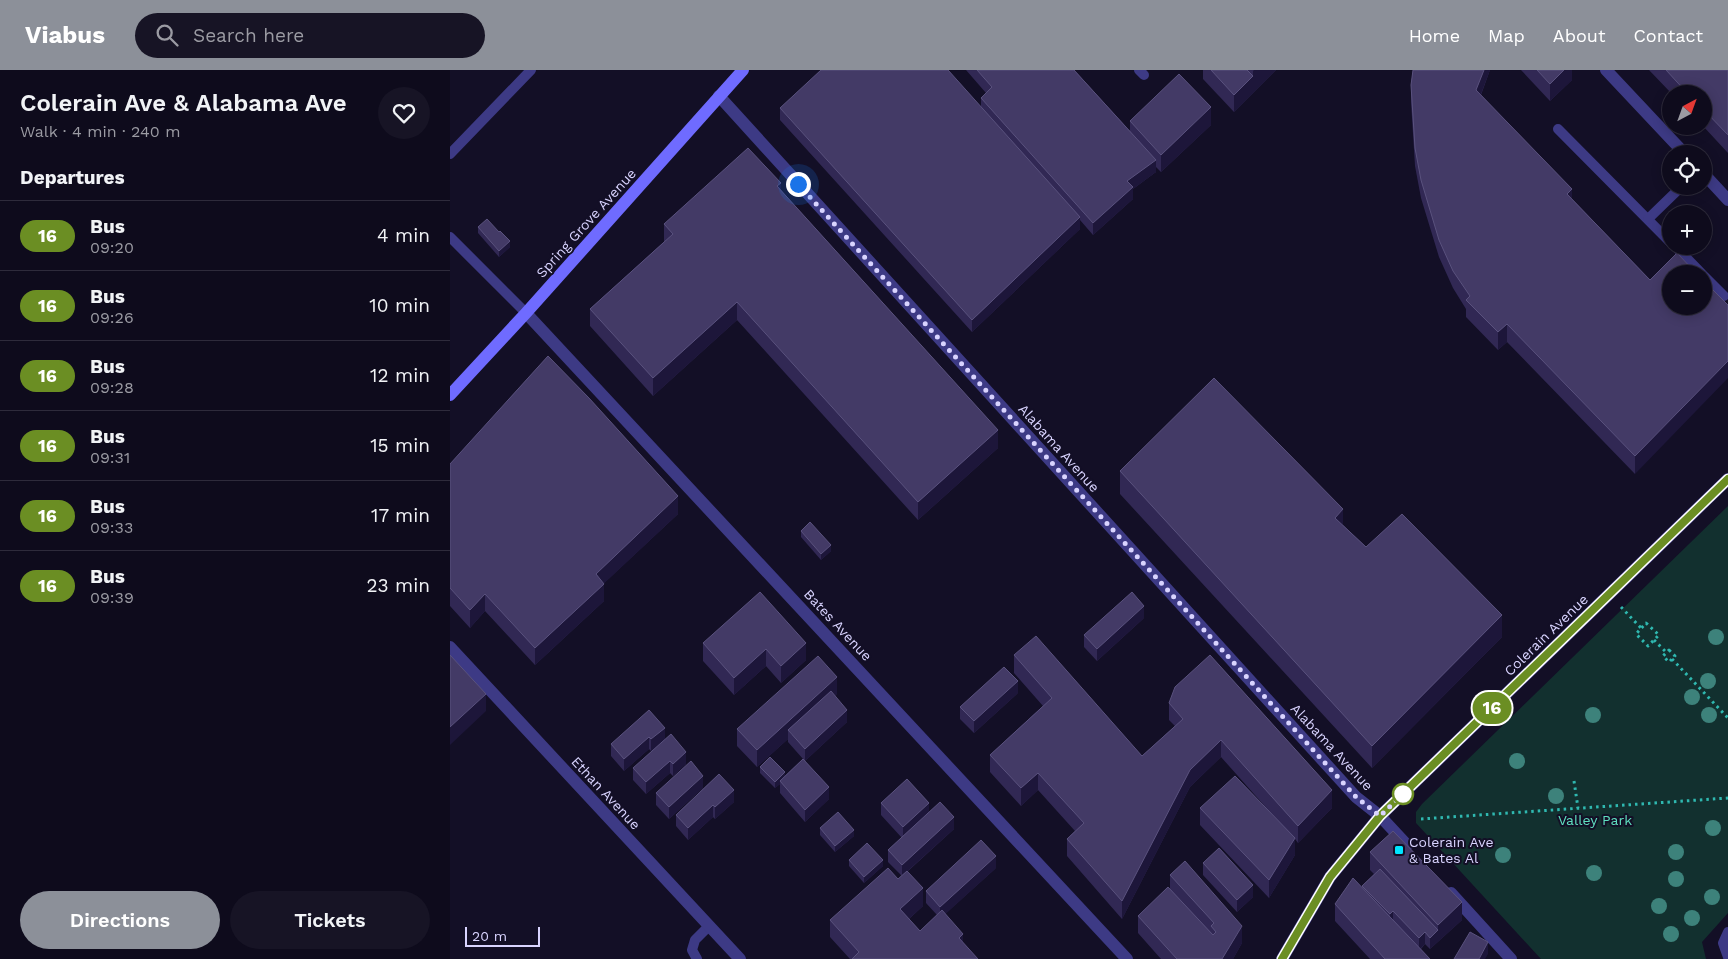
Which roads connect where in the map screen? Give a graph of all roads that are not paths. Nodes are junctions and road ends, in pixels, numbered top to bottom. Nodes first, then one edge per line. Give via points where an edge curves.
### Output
1 (531, 70) edge
2 (743, 70) edge
3 (1606, 70) edge
4 (719, 96) junction
5 (1558, 129) dead end
6 (1677, 145) edge
7 (450, 154) edge
8 (1712, 183) edge
9 (1673, 195) edge
10 (1728, 200) edge
11 (1648, 219) junction
12 (1662, 234) edge
13 (450, 237) edge
14 (1683, 255) edge
15 (1693, 265) edge
16 (1712, 284) edge
17 (1724, 296) dead end
18 (526, 313) junction
19 (450, 395) edge
20 (1728, 479) edge
21 (450, 647) edge
22 (1380, 816) junction
23 (1418, 857) edge
24 (1444, 886) edge
25 (710, 926) junction
26 (1728, 932) edge
27 (1728, 957) edge
28 (1284, 958) edge
29 (697, 959) edge
30 (740, 959) edge
31 (1127, 959) edge
32 (1511, 959) edge

1 - 7 lane
2 - 4 main road, Spring Grove Avenue
3 - 6 street
4 - 18 main road, Spring Grove Avenue
4 - 22 street, Alabama Avenue via 1356,797
5 - 11 lane
8 - 10 street
9 - 11 lane
11 - 12 lane
13 - 18 lane
14 - 15 lane
16 - 17 lane
18 - 19 main road, Spring Grove Avenue
18 - 31 street, Bates Avenue
20 - 22 street, Colerain Avenue
21 - 25 street, Ethan Avenue
22 - 23 street, Alabama Avenue
22 - 28 street, Colerain Avenue via 1330,877
24 - 32 street
25 - 29 lane via 695,940 692,950
25 - 30 street, Ethan Avenue
26 - 27 lane via 1723,943

